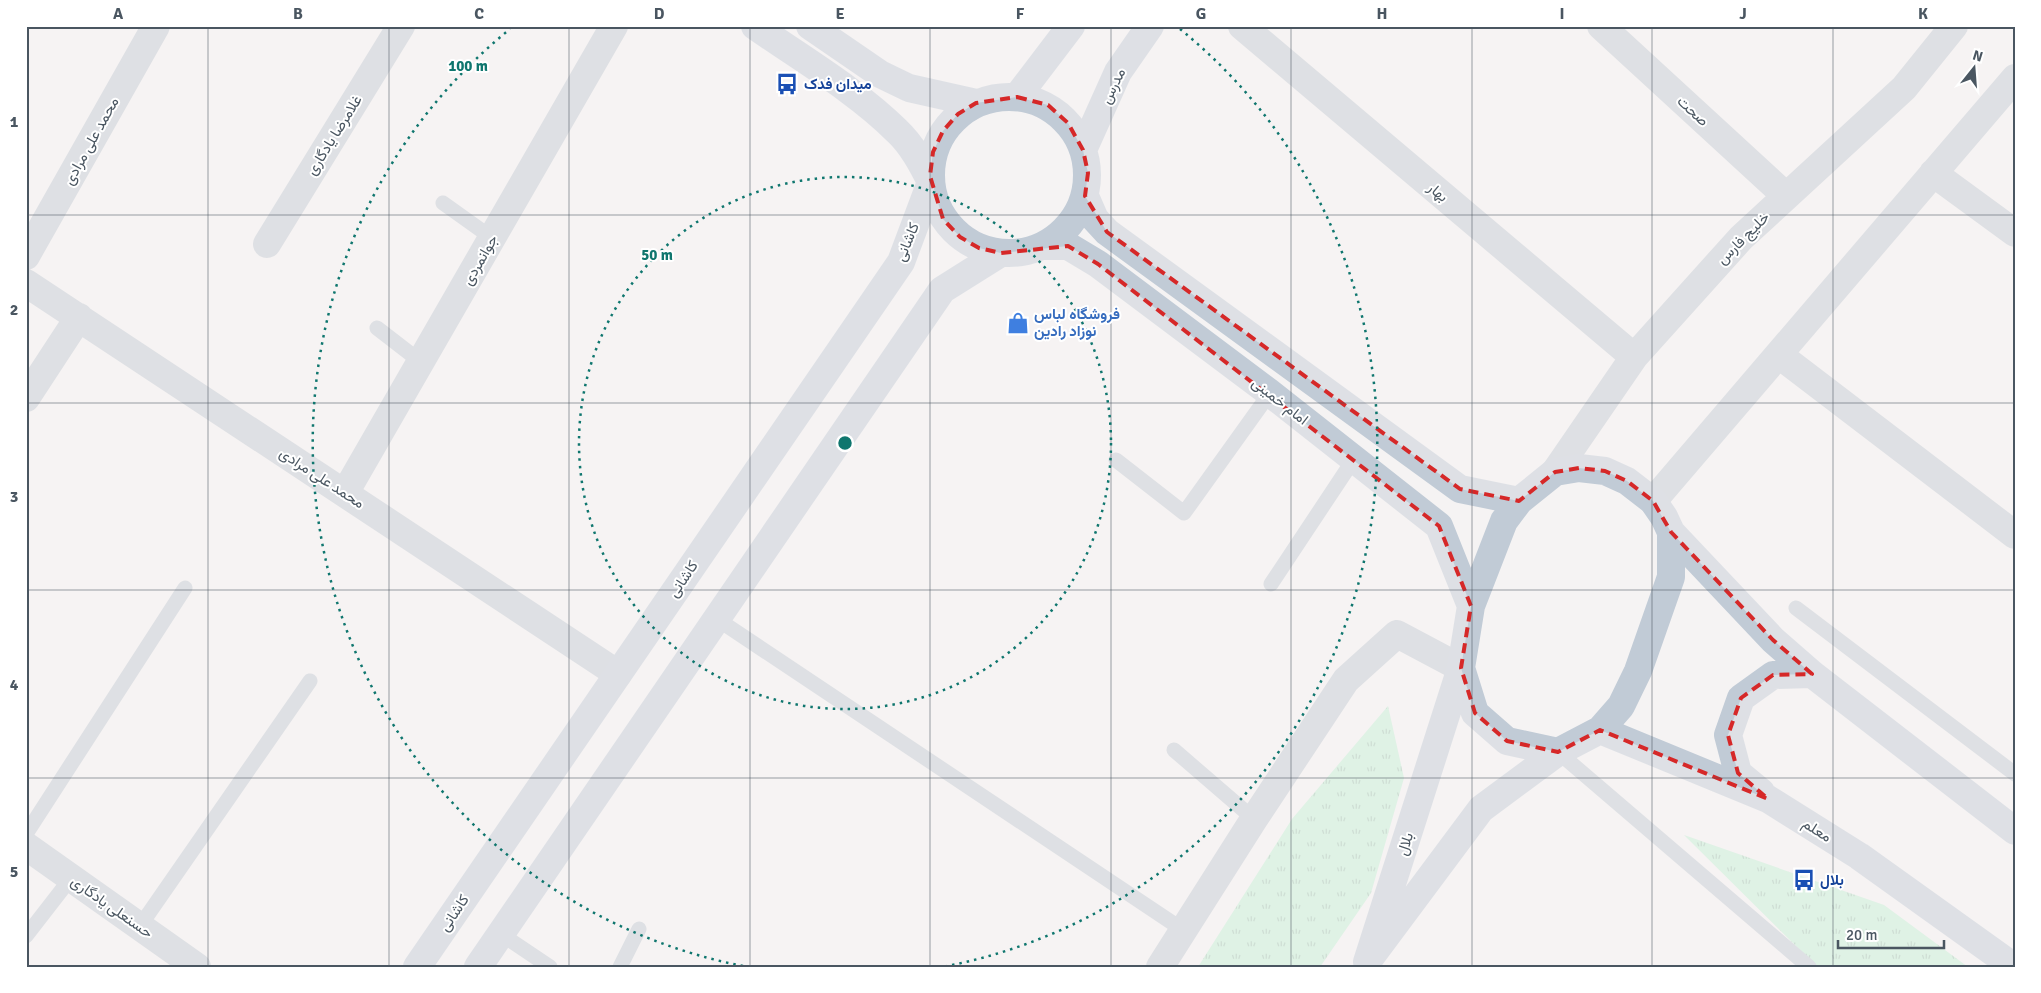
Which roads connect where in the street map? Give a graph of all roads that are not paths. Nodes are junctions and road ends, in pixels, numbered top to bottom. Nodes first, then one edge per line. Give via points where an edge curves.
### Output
1 (156, 26) edge
2 (401, 26) edge
3 (614, 26) edge
4 (755, 26) edge
5 (810, 26) edge
6 (1071, 26) edge
7 (1150, 26) edge
8 (1242, 26) edge
9 (1601, 26) edge
10 (1954, 26) edge
11 (2015, 78) edge
12 (1017, 97) junction
13 (976, 103) junction
14 (1084, 150) junction
15 (1933, 173) junction
16 (931, 182) junction
17 (1085, 196) junction
18 (1786, 196) junction
19 (443, 203) dead end
20 (2015, 233) edge
21 (492, 238) junction
22 (267, 244) dead end
23 (1044, 246) junction
24 (1000, 253) junction
25 (26, 256) edge
26 (26, 283) edge
27 (79, 317) junction
28 (377, 328) dead end
29 (1779, 355) junction
30 (1634, 357) junction
31 (421, 362) junction
32 (1270, 393) junction
33 (26, 398) edge
34 (1354, 459) junction
35 (1116, 460) dead end
36 (1555, 472) junction
37 (345, 493) junction
38 (1519, 501) junction
39 (1652, 502) junction
40 (1671, 532) junction
41 (2015, 535) edge
42 (1271, 584) dead end
43 (185, 588) dead end
44 (1470, 606) junction
45 (1796, 608) dead end
46 (717, 619) junction
47 (1461, 668) junction
48 (618, 674) junction
49 (1812, 674) junction
50 (310, 681) dead end
51 (1600, 730) junction
52 (1174, 750) dead end
53 (1558, 752) junction
54 (2015, 774) edge
55 (1768, 798) junction
56 (1254, 819) junction
57 (2015, 831) edge
58 (26, 834) edge
59 (26, 846) edge
60 (71, 878) junction
61 (140, 926) junction
62 (639, 929) dead end
63 (1183, 930) junction
64 (501, 934) junction
65 (26, 936) edge
66 (1366, 964) edge
67 (197, 967) edge
68 (418, 967) edge
69 (478, 967) edge
70 (550, 967) edge
71 (620, 967) edge
72 (1160, 967) edge
73 (1809, 967) edge
74 (2014, 967) edge

1 - 25 street, محمد علی مرادی
2 - 22 street, غلامرضا یادگاری
3 - 21 street, جوانمردی
4 - 16 main road via 867,104 898,132 920,160
5 - 13 main road via 880,74 909,88
6 - 12 main road
7 - 14 main road, مدرس via 1118,72
8 - 30 street, بهار
9 - 18 street, صحت
10 - 18 street, خلیج فارس via 1904,88
11 - 15 street
12 - 13 main road
12 - 14 main road via 1048,105 1068,124
13 - 16 main road via 958,114 943,131 933,152
14 - 17 main road via 1088,173
15 - 20 street
15 - 29 street
16 - 24 main road via 944,219 960,236 979,248
16 - 48 main road, کاشانی via 900,262
17 - 23 main road via 1076,216 1062,233
17 - 38 main road via 1095,219 1107,232 1460,489
18 - 30 street, خلیج فارس via 1740,238
19 - 21 lane
21 - 31 street, جوانمردی
23 - 24 main road via 1023,253
23 - 32 main road, امام خمینی via 1068,246 1098,264
24 - 46 main road via 942,290
26 - 27 street, محمد علی مرادی
27 - 33 street
27 - 37 street, محمد علی مرادی
28 - 31 lane
29 - 39 street
29 - 41 street
30 - 36 street, خلیج فارس
31 - 37 street, جوانمردی
32 - 34 main road, امام خمینی
32 - 35 lane via 1184,513
34 - 42 lane
34 - 44 main road, امام خمینی via 1439,526
36 - 38 main road, بلال
36 - 39 main road via 1579,468 1605,471 1628,481
37 - 48 street, محمد علی مرادی
38 - 44 main road, بلال via 1504,521
39 - 40 main road
40 - 49 main road via 1773,640
40 - 51 main road via 1671,577 1661,608 1638,671 1621,706
43 - 58 lane
44 - 47 main road, بلال
45 - 54 lane
46 - 63 lane
46 - 64 main road
47 - 53 main road via 1475,714 1507,740
47 - 56 street via 1397,634 1346,680
47 - 66 main road, بلال
48 - 68 main road, کاشانی
49 - 55 main road via 1773,675 1741,698 1728,735 1738,773
49 - 57 main road
50 - 61 lane
51 - 53 main road, بلال
51 - 55 main road, معلم
52 - 56 lane
53 - 66 main road, بلال via 1481,809
53 - 73 lane
55 - 74 main road, معلم via 1859,856
56 - 63 street
59 - 60 street, حسنعلی یادگاری
60 - 61 street, حسنعلی یادگاری
60 - 65 lane
61 - 67 street, حسنعلی یادگاری
62 - 71 lane
63 - 72 street
64 - 69 main road
64 - 70 lane

